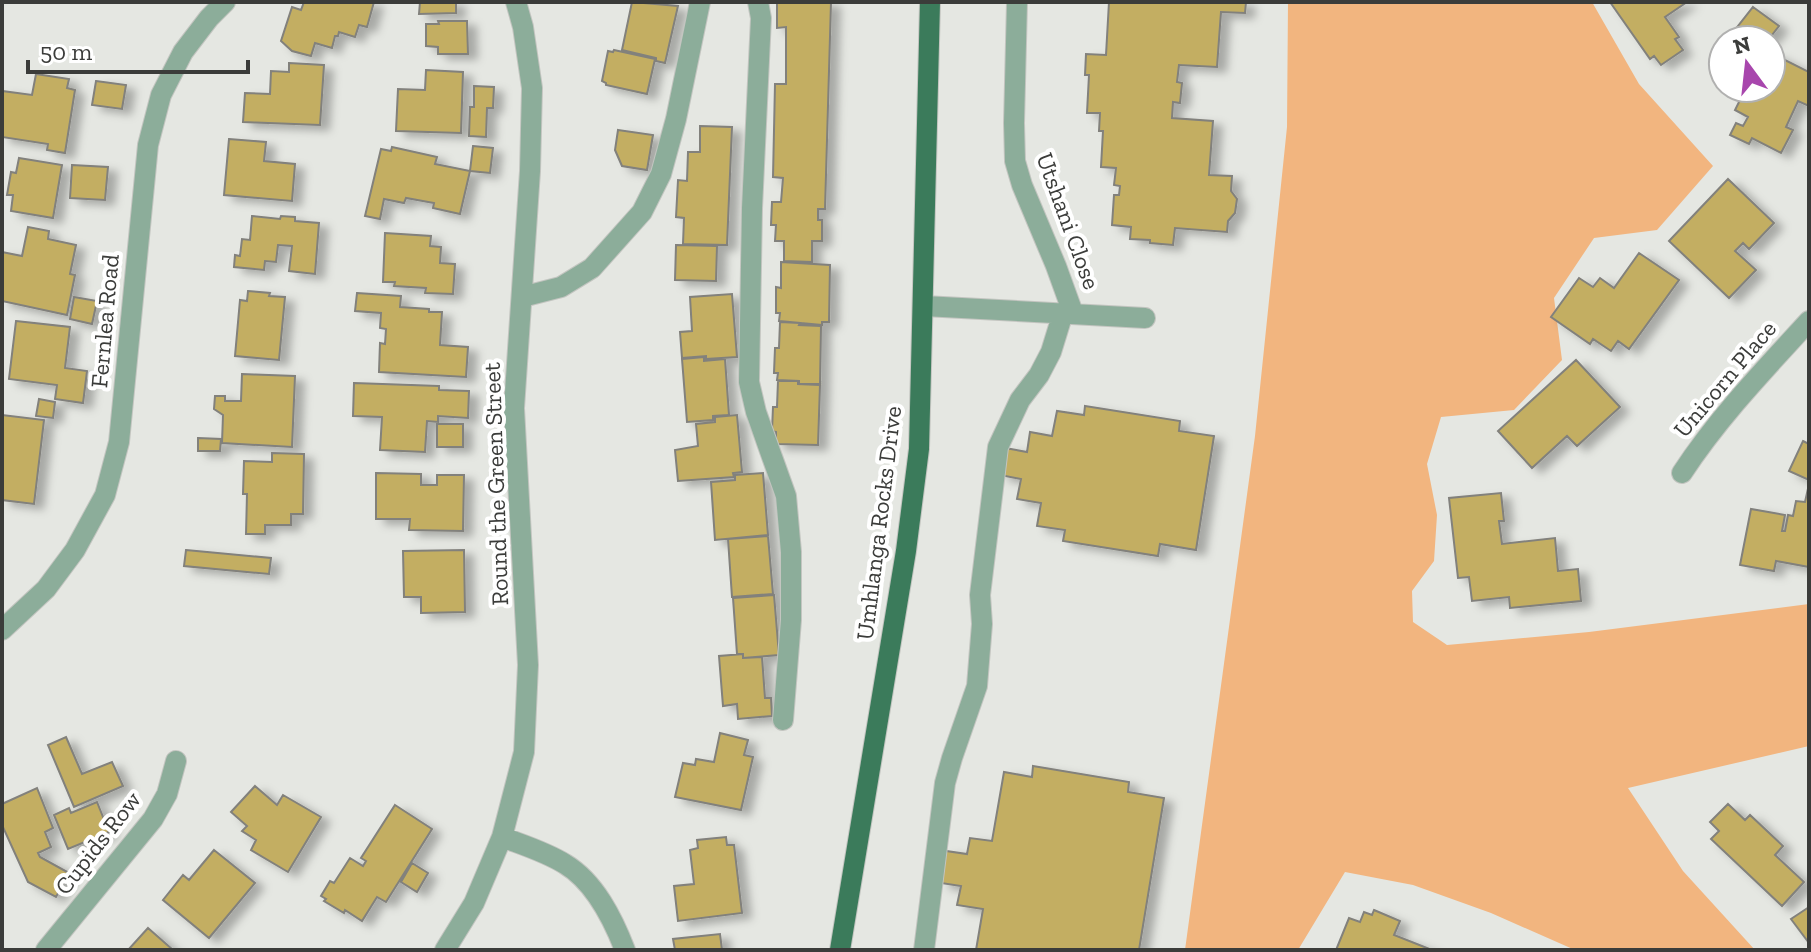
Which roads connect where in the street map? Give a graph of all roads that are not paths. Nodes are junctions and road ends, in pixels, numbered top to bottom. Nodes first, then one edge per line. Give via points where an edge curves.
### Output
1 (225, 2) edge
2 (516, 2) edge
3 (700, 2) edge
4 (758, 2) edge
5 (930, 2) edge
6 (1017, 2) edge
7 (522, 297) junction
8 (924, 306) junction
9 (1068, 313) junction
10 (1145, 318) dead end
11 (1809, 321) edge
12 (1682, 473) dead end
13 (2, 630) edge
14 (783, 720) dead end
15 (176, 761) dead end
16 (502, 837) junction
17 (46, 950) edge
18 (445, 950) edge
19 (625, 950) edge
20 (840, 950) edge
21 (924, 950) edge

1 - 13 street, Fernlea Road via 183,52 161,95 148,145 119,442 105,495 46,589
2 - 7 street, Round the Green Street via 532,88
3 - 7 street via 661,174 642,212 592,268 561,287
4 - 14 street via 749,382 786,496 791,620
5 - 8 main road, Umhlanga Rocks Drive
6 - 9 street, Utshani Close via 1015,161 1056,266
7 - 16 street, Round the Green Street via 514,408 528,665 524,752
8 - 9 street, Utshani Close
8 - 20 main road, Umhlanga Rocks Drive via 919,449 906,551
9 - 10 street, Utshani Close
9 - 21 street via 998,447 980,595 977,686 945,783
11 - 12 street, Unicorn Place
15 - 17 street, Cupids Row via 153,819
16 - 18 street, Round the Green Street via 474,903
16 - 19 street via 567,865 594,891

